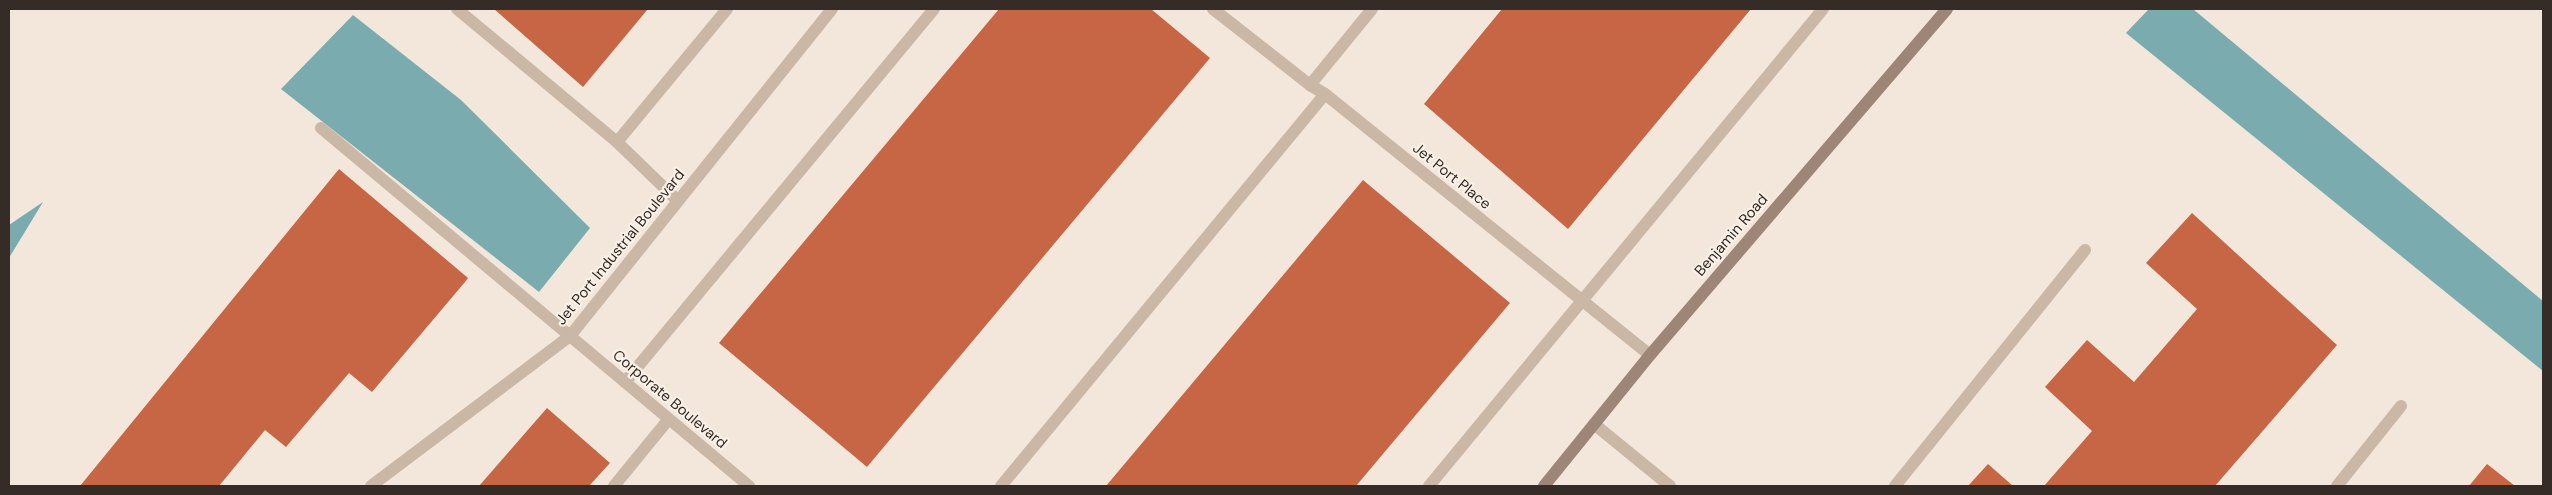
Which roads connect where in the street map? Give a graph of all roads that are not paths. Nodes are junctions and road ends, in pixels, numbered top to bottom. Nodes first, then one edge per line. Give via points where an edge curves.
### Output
1 (457, 9) edge
2 (727, 9) edge
3 (832, 9) edge
4 (934, 9) edge
5 (1213, 9) edge
6 (1372, 9) edge
7 (1823, 9) edge
8 (1947, 9) edge
9 (1310, 85) junction
10 (1325, 94) junction
11 (321, 128) dead end
12 (617, 142) junction
13 (678, 201) junction
14 (2085, 250) dead end
15 (1582, 301) junction
16 (570, 336) junction
17 (1650, 355) junction
18 (625, 382) junction
19 (2401, 406) dead end
20 (668, 420) junction
21 (1594, 424) junction
22 (371, 486) edge
23 (614, 486) edge
24 (749, 486) edge
25 (1000, 486) edge
26 (1429, 486) edge
27 (1544, 486) edge
28 (1670, 486) edge
29 (1895, 486) edge
30 (2337, 486) edge

1 - 12 street
2 - 12 street
3 - 13 street, Jet Port Industrial Boulevard
4 - 18 street
5 - 9 street, Jet Port Place
6 - 9 street
7 - 15 street
8 - 17 street, Benjamin Road
9 - 10 street, Jet Port Place
10 - 15 street, Jet Port Place
10 - 25 street
11 - 16 street, Corporate Boulevard
12 - 13 street
13 - 16 street, Jet Port Industrial Boulevard
14 - 29 street
15 - 17 street, Jet Port Place
15 - 26 street
16 - 18 street, Corporate Boulevard
16 - 22 street, Jet Port Industrial Boulevard
17 - 21 street, Benjamin Road
18 - 20 street, Corporate Boulevard
19 - 30 street
20 - 23 street
20 - 24 street, Corporate Boulevard
21 - 27 street, Benjamin Road
21 - 28 street

